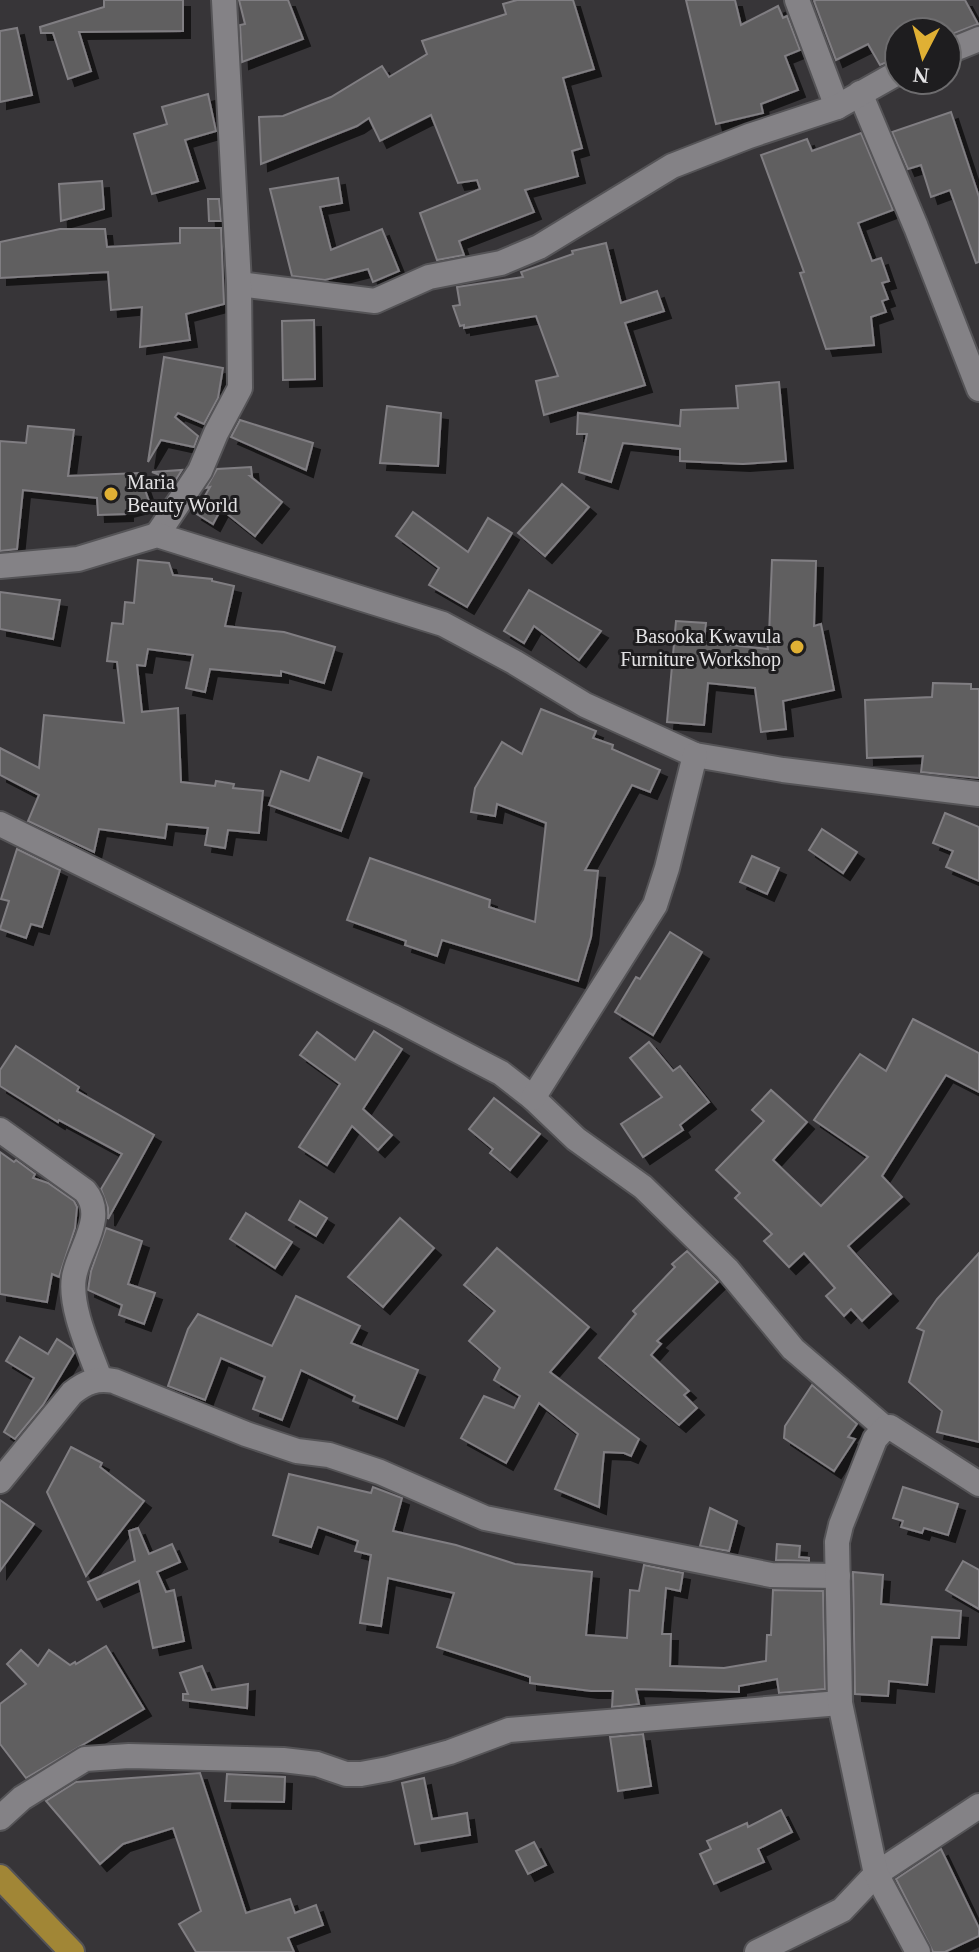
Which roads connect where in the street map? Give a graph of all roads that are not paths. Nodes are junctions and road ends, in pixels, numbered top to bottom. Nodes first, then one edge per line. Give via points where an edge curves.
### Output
1 (224, 0) edge
2 (797, 0) edge
3 (883, 81) edge
4 (860, 93) junction
5 (837, 107) junction
6 (239, 284) junction
7 (979, 389) edge
8 (157, 535) junction
9 (0, 566) edge
10 (695, 755) junction
11 (979, 794) edge
12 (0, 824) edge
13 (533, 1098) junction
14 (0, 1130) edge
15 (100, 1379) junction
16 (885, 1428) junction
17 (0, 1481) edge
18 (979, 1484) edge
19 (838, 1576) junction
20 (840, 1703) junction
21 (979, 1806) edge
22 (0, 1818) edge
23 (876, 1874) junction
24 (0, 1877) edge
25 (72, 1952) edge
26 (757, 1952) edge
27 (918, 1952) edge

1 - 6 street
2 - 5 street
3 - 4 street
4 - 5 street
4 - 7 street
5 - 6 street via 672,166 539,247 501,263 429,277 375,301
6 - 8 street via 240,388 200,471
8 - 9 street via 78,559
8 - 10 street via 443,624 585,705
10 - 11 street
10 - 13 street via 655,905
12 - 13 street via 393,1017 501,1073
13 - 16 street via 576,1139 643,1187 727,1269 793,1349
14 - 15 street via 93,1201 95,1215 74,1278 75,1298
15 - 17 street via 72,1393
15 - 19 street via 284,1447 380,1472 485,1518 771,1575
16 - 18 street
16 - 19 street via 875,1439 841,1525
19 - 20 street
20 - 22 street via 509,1730 450,1752 361,1774 283,1760 85,1759
20 - 23 street
21 - 23 street
23 - 26 street via 842,1910
23 - 27 street
24 - 25 main road

